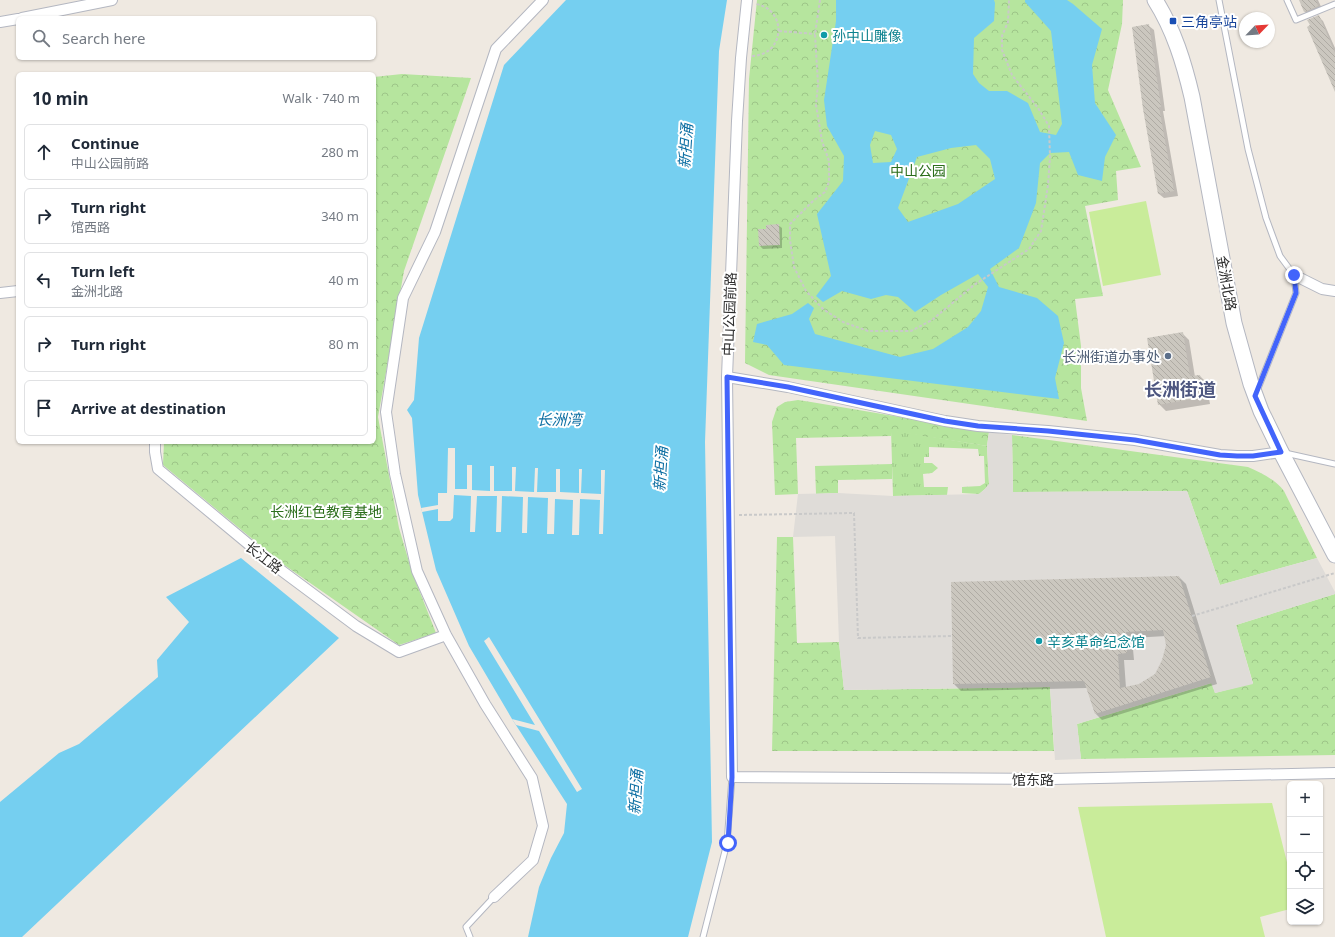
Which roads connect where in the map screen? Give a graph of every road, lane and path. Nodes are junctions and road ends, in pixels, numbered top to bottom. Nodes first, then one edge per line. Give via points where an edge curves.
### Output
1 (112, 0) edge
2 (543, 0) edge
3 (820, 0) edge
4 (1009, 0) edge
5 (1156, 0) edge
6 (1219, 0) edge
7 (1287, 0) edge
8 (747, 1) edge
9 (1335, 4) edge
10 (32, 16) edge
11 (16, 19) edge
12 (0, 22) edge
13 (779, 30) junction
14 (815, 34) junction
15 (742, 55) junction
16 (1294, 275) junction
17 (1335, 291) edge
18 (16, 292) edge
19 (0, 294) edge
20 (727, 377) junction
21 (1255, 396) junction
22 (155, 444) edge
23 (1281, 452) junction
24 (1335, 464) edge
25 (728, 516) junction
26 (1335, 555) edge
27 (1335, 573) edge
28 (1192, 616) dead end
29 (446, 635) junction
30 (952, 636) dead end
31 (1335, 773) edge
32 (732, 777) junction
33 (494, 897) joint
34 (470, 937) edge
35 (703, 937) edge

1 - 10 street
2 - 29 street via 496,49 435,232 404,298 386,412 395,474 418,571
3 - 14 path
4 - 14 path via 1008,22 1002,36 1002,50 1012,75 1049,126 1048,185 1041,231 1029,249 980,280 932,320 911,331 868,331 844,322 823,309 812,298 794,268 790,224 825,192 829,182 829,161 822,142 816,105 818,84
5 - 21 main road, 金洲北路 via 1183,60 1234,323
6 - 16 lane via 1248,149 1266,218 1280,256
7 - 9 lane via 1296,20
8 - 13 path via 762,5 771,11 778,22
8 - 15 street, 中山公园前路
11 - 12 street
13 - 14 path
13 - 15 path via 777,40 762,54
15 - 20 street, 中山公园前路
16 - 17 street via 1322,289
16 - 21 lane via 1296,293
18 - 19 street
20 - 23 street via 978,426 1135,440 1220,455 1253,456
20 - 25 street, 中山公园前路
21 - 23 main road, 金洲北路
22 - 29 street, 长江路 via 158,469 270,562 356,626 399,652
23 - 24 lane
23 - 26 main road, 金洲北路
25 - 30 path via 854,513 858,638
25 - 32 street, 中山公园前路
27 - 28 path
29 - 33 street via 485,704 532,778 543,826 534,860
31 - 32 street, 馆东路 via 1053,779
32 - 35 lane, 中山公园前路 via 728,843
33 - 34 lane via 466,927

